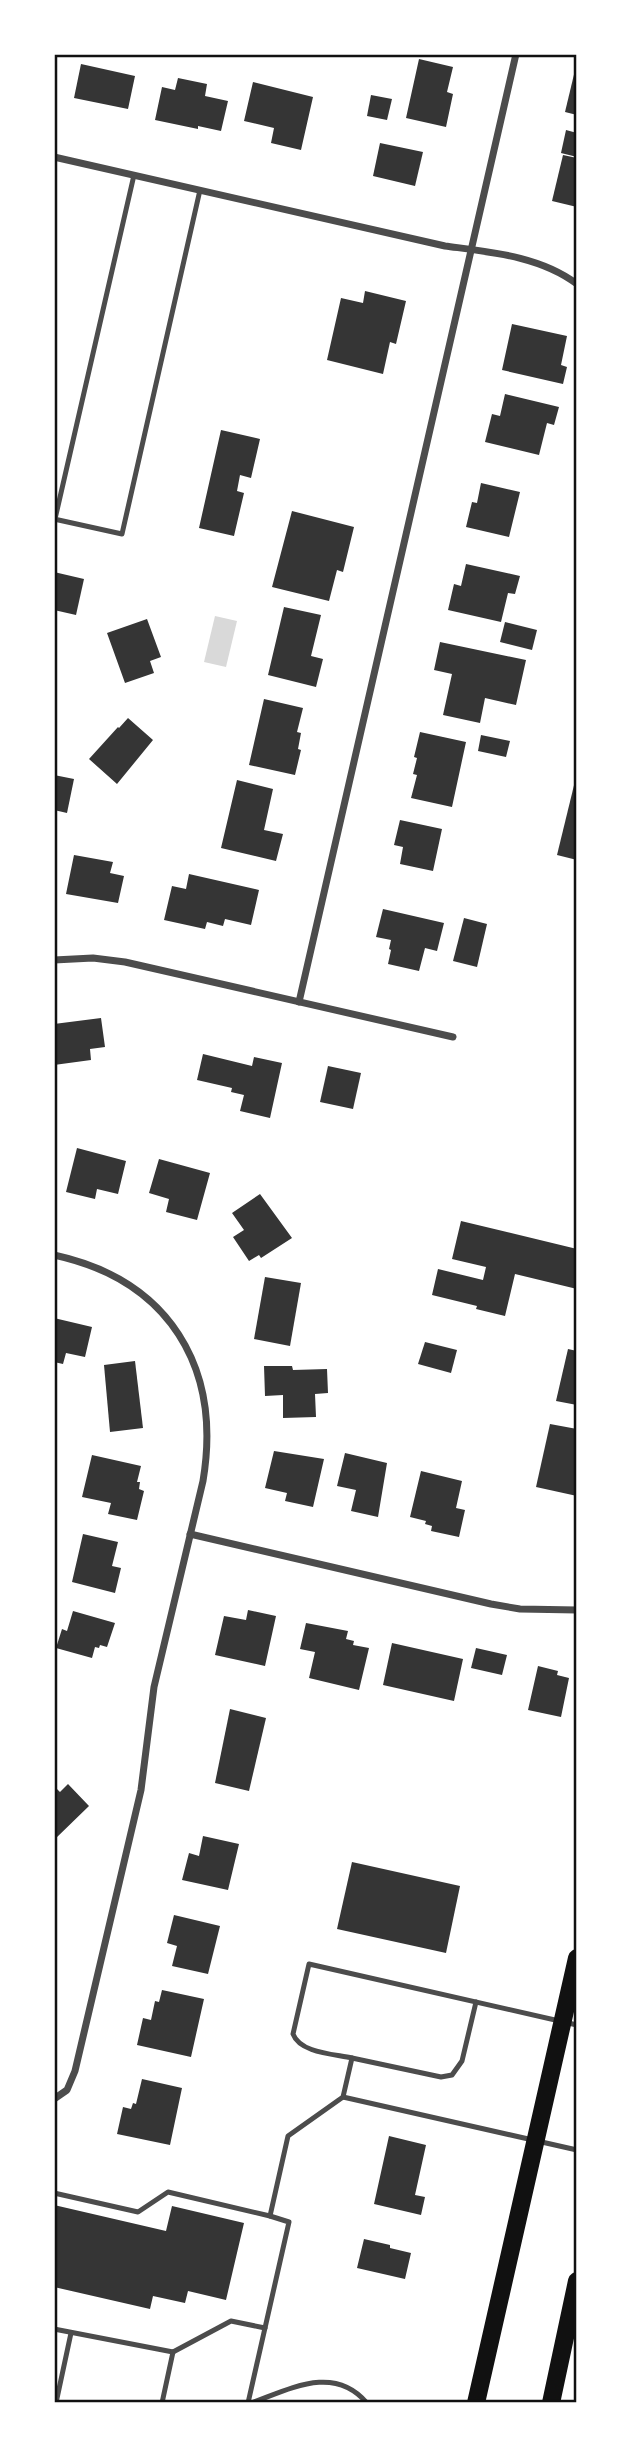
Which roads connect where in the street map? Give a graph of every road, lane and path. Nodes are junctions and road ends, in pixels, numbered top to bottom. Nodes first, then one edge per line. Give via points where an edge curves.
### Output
1 (516, 54) edge
2 (54, 157) edge
3 (134, 175) junction
4 (200, 190) junction
5 (472, 250) junction
6 (577, 284) edge
7 (55, 519) edge
8 (54, 960) edge
9 (299, 1002) junction
10 (453, 1037) dead end
11 (54, 1255) edge
12 (190, 1535) junction
13 (577, 1610) edge
14 (577, 1958) edge
15 (476, 2002) junction
16 (570, 2023) edge
17 (352, 2058) junction
18 (343, 2097) junction
19 (54, 2099) edge
20 (536, 2140) junction
21 (577, 2150) edge
22 (54, 2193) edge
23 (270, 2216) junction
24 (577, 2281) edge
25 (265, 2328) junction
26 (54, 2329) edge
27 (71, 2333) junction
28 (173, 2352) junction
29 (56, 2403) edge
30 (162, 2403) edge
31 (249, 2403) edge
32 (367, 2403) edge
33 (476, 2403) edge
34 (551, 2403) edge

1 - 5 street
2 - 3 street
3 - 4 street
3 - 7 lane
4 - 5 street
4 - 7 lane via 122,534
5 - 6 street via 541,265
5 - 9 street
8 - 9 street via 108,959
9 - 10 street
11 - 12 street via 103,1270 144,1295 178,1332 193,1362 205,1402 208,1451
12 - 13 street via 499,1606
12 - 19 street via 150,1707 141,1790 75,2071 66,2090
14 - 16 main road
15 - 16 lane
15 - 17 lane via 462,2061 452,2075 441,2077
15 - 17 lane via 309,1964 295,2040 302,2046
16 - 20 main road
17 - 18 lane
18 - 20 lane
18 - 23 lane via 288,2136
20 - 21 lane
20 - 33 main road
22 - 23 lane via 138,2212 168,2192
23 - 25 lane via 289,2222
24 - 34 main road
25 - 28 lane via 231,2321
25 - 31 lane
26 - 27 lane
27 - 28 lane
27 - 29 lane
28 - 30 lane
31 - 32 lane via 316,2380 338,2383

